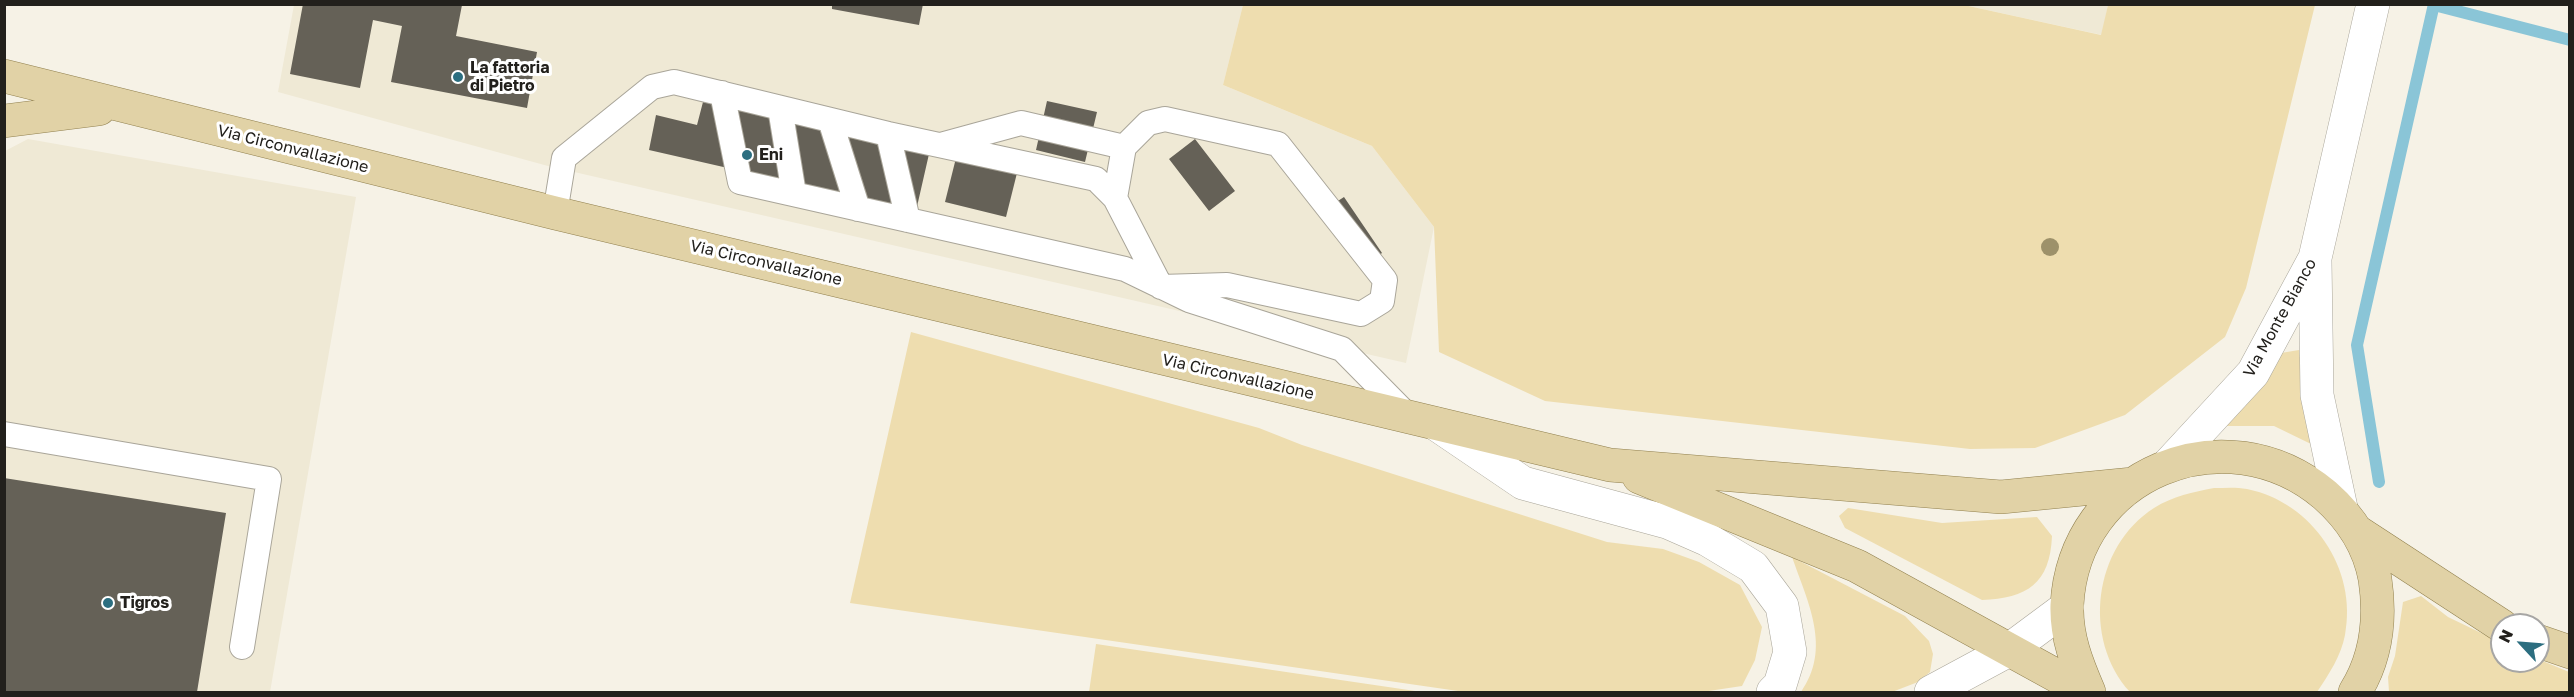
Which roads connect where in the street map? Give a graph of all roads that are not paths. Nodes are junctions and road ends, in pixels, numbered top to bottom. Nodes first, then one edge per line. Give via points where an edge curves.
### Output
1 (2373, 4) edge
2 (4, 76) edge
3 (722, 93) junction
4 (122, 107) junction
5 (780, 108) junction
6 (830, 120) junction
7 (4, 121) edge
8 (888, 134) junction
9 (941, 145) junction
10 (1124, 147) junction
11 (794, 194) junction
12 (1115, 198) junction
13 (858, 209) junction
14 (555, 213) junction
15 (908, 220) junction
16 (2315, 258) junction
17 (1161, 287) junction
18 (1423, 421) junction
19 (4, 434) edge
20 (1610, 465) junction
21 (2168, 465) junction
22 (2133, 484) junction
23 (2349, 520) junction
24 (2067, 606) junction
25 (2490, 618) edge
26 (2550, 645) edge
27 (242, 647) dead end
28 (2009, 650) junction
29 (2570, 652) edge
30 (1773, 693) edge
31 (1931, 693) edge
32 (2088, 693) edge
33 (2355, 693) edge

1 - 16 street, Via Monte Bianco
2 - 4 main road, Via Circonvallazione
3 - 5 lane
3 - 11 lane via 740,182
3 - 14 lane via 674,81 652,87 564,158
4 - 7 main road
4 - 14 main road, Via Circonvallazione
5 - 6 lane
5 - 11 lane
6 - 8 lane
6 - 13 lane
8 - 9 lane
8 - 15 lane
9 - 10 lane via 1021,123
9 - 12 lane via 1096,179
10 - 12 lane
10 - 17 lane via 1148,123 1166,119 1278,144 1385,279 1382,301 1361,314 1227,285
11 - 13 lane
12 - 17 lane
13 - 15 lane
14 - 18 main road, Via Circonvallazione
15 - 17 lane via 1125,269
16 - 21 street, Via Monte Bianco via 2253,373
16 - 23 street via 2317,395
17 - 18 lane via 1189,300 1342,349
18 - 20 main road, Via Circonvallazione
18 - 30 street via 1523,483 1667,522 1708,540 1753,567 1782,606 1790,652 1780,685
19 - 27 lane via 269,479
20 - 22 main road via 2001,497
20 - 28 main road via 1857,566
21 - 22 main road
21 - 23 main road via 2214,456 2261,460 2305,478
22 - 24 main road via 2106,508 2086,538 2072,571
23 - 25 main road
23 - 33 main road via 2373,566 2379,603 2376,640 2365,677
24 - 28 street
24 - 32 main road via 2072,652
26 - 29 main road
28 - 31 street
28 - 32 main road

